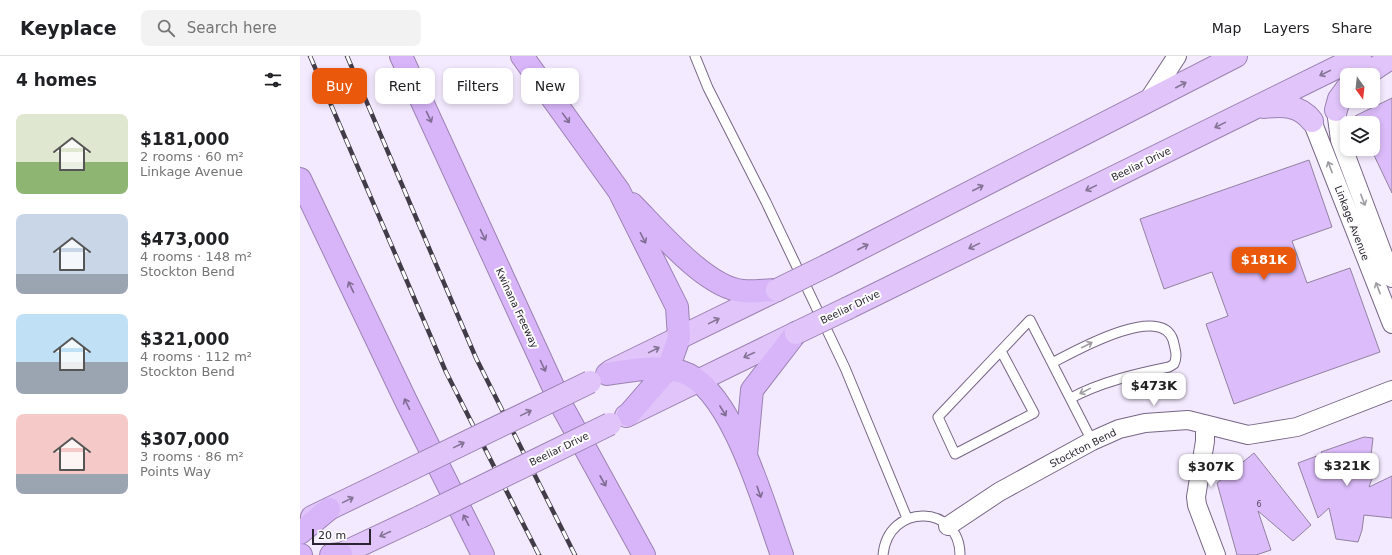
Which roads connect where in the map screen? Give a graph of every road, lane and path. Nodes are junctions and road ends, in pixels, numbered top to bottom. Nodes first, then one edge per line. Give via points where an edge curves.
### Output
1 (401, 56) edge
2 (522, 56) edge
3 (695, 56) edge
4 (1177, 56) edge
5 (1236, 56) edge
6 (1360, 56) edge
7 (1392, 57) edge
8 (1376, 68) edge
9 (1340, 98) edge
10 (1147, 102) junction
11 (1255, 108) junction
12 (1336, 110) joint
13 (1312, 121) joint
14 (300, 179) edge
15 (619, 190) junction
16 (1392, 276) edge
17 (777, 290) junction
18 (1392, 324) edge
19 (796, 333) junction
20 (679, 338) junction
21 (1001, 351) junction
22 (1052, 362) junction
23 (668, 369) junction
24 (598, 378) junction
25 (699, 381) junction
26 (1392, 390) edge
27 (1070, 398) junction
28 (619, 420) junction
29 (1205, 424) junction
30 (1092, 441) junction
31 (746, 455) junction
32 (329, 509) junction
33 (907, 518) junction
34 (300, 522) edge
35 (948, 526) junction
36 (300, 533) edge
37 (331, 555) edge
38 (340, 555) edge
39 (483, 555) edge
40 (644, 555) edge
41 (782, 555) edge
42 (883, 555) edge
43 (960, 555) edge
44 (1216, 555) edge

1 -> 40 highway, Kwinana Freeway via 563,408
2 -> 15 highway
3 - 33 lane via 708,88 845,368
4 - 10 street
10 -> 5 highway
6 -> 11 highway, Beeliar Drive
7 - 8 highway
9 - 12 highway
17 -> 10 highway, bridge
11 - 13 highway via 1283,105 1292,107 1301,110
11 -> 19 highway, Beeliar Drive, bridge
12 -> 16 street, Linkage Avenue via 1340,140
18 -> 13 street, Linkage Avenue
39 -> 14 highway
15 - 17 highway via 688,259 720,284 742,291
15 -> 20 highway via 677,307
20 -> 17 highway
19 -> 25 highway, Beeliar Drive
19 - 31 highway via 752,390
20 - 23 highway
24 -> 20 highway
21 - 21 lane via 938,417 955,454 1034,413
21 - 22 lane via 1030,320
22 - 27 lane
22 -> 27 lane via 1100,338 1132,328 1153,326 1162,328 1171,335 1176,353 1174,364 1113,380
23 - 24 highway via 645,369
23 - 25 highway via 684,372
23 - 28 highway
32 -> 24 highway, bridge
25 - 28 highway, Beeliar Drive
25 -> 31 highway via 712,393
26 - 29 street, Stockton Bend via 1297,427 1248,435
27 - 30 lane
28 -> 38 highway, Beeliar Drive, bridge
29 - 30 street, Stockton Bend via 1188,420 1145,423 1119,429
29 - 44 street via 1205,441 1196,497
30 - 35 street, Stockton Bend via 999,492
31 -> 41 highway
32 - 34 highway
32 - 36 highway
33 - 35 lane via 929,516
33 - 42 lane via 889,533
35 - 43 lane via 956,536
37 - 38 highway

